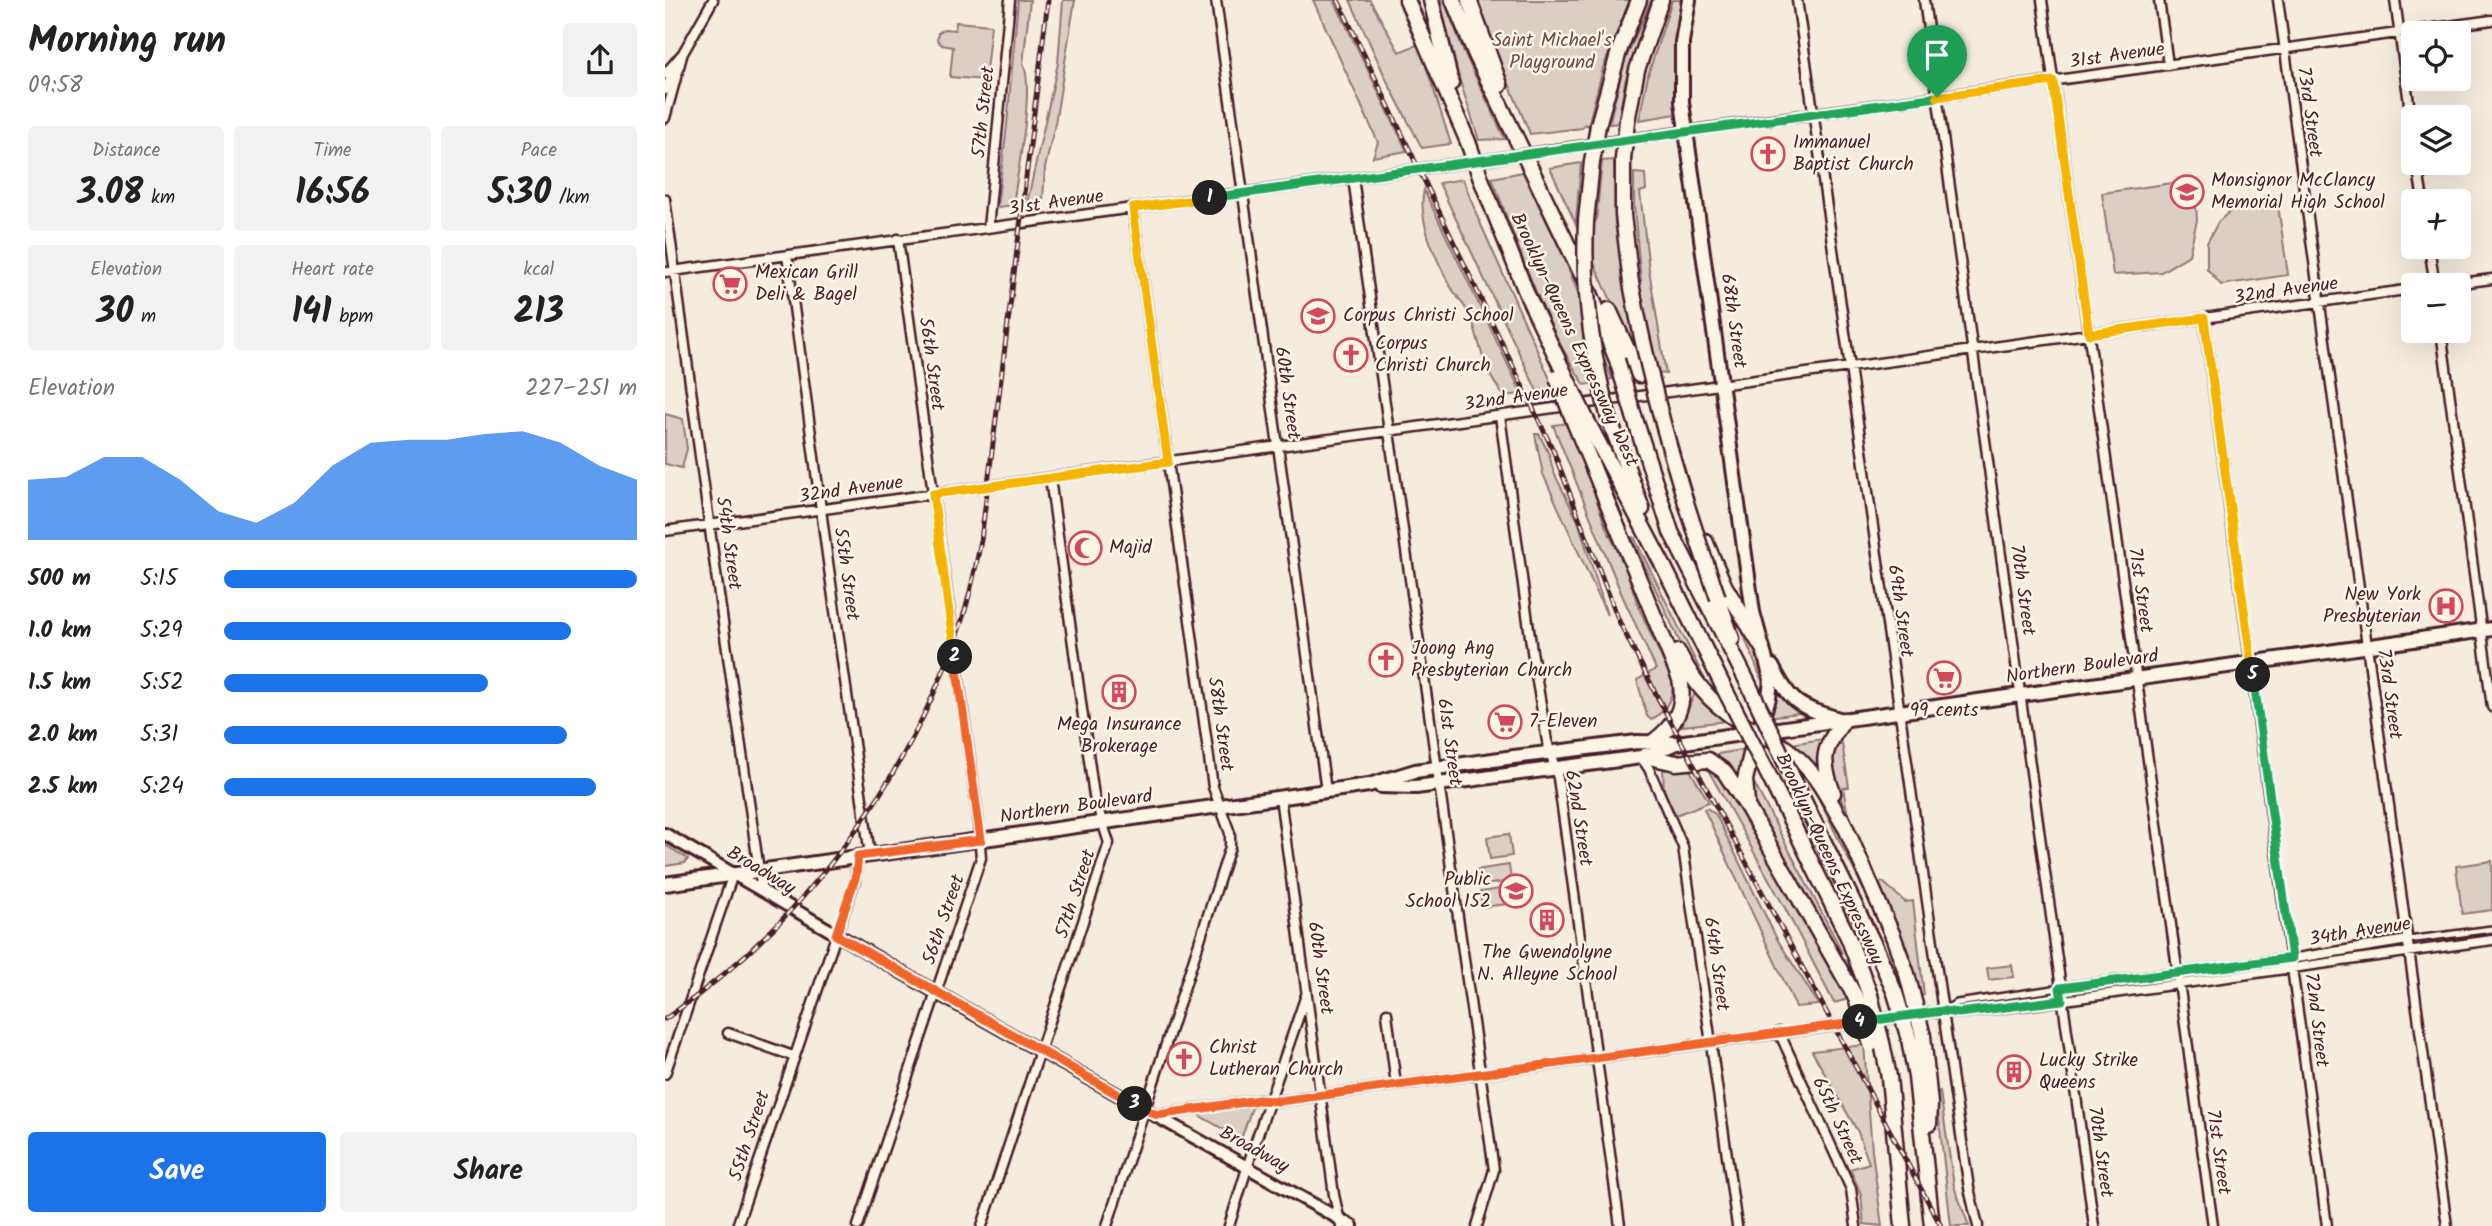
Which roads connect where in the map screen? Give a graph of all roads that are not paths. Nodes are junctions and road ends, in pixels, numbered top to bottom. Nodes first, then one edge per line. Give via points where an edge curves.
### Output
1 (713, 0) edge
2 (1010, 0) edge
3 (1216, 0) edge
4 (1407, 0) edge
5 (1431, 0) edge
6 (1453, 0) edge
7 (1469, 0) edge
8 (1639, 0) edge
9 (1661, 0) edge
10 (1689, 0) edge
11 (1797, 0) edge
12 (1924, 0) edge
13 (2042, 0) edge
14 (2159, 0) edge
15 (2278, 0) edge
16 (2395, 0) edge
17 (2492, 20) edge
18 (2399, 33) junction
19 (2284, 49) junction
20 (683, 53) junction
21 (2168, 65) junction
22 (665, 74) edge
23 (2053, 81) junction
24 (665, 90) edge
25 (1937, 97) junction
26 (2409, 105) edge
27 (1813, 114) junction
28 (665, 118) edge
29 (1512, 131) junction
30 (1686, 132) junction
31 (1468, 142) junction
32 (1353, 178) junction
33 (1244, 193) junction
34 (665, 199) edge
35 (1133, 208) junction
36 (988, 228) junction
37 (898, 239) junction
38 (1571, 250) junction
39 (787, 255) junction
40 (670, 271) edge
41 (2492, 279) edge
42 (2471, 282) edge
43 (2401, 291) edge
44 (2319, 303) junction
45 (2204, 318) junction
46 (2089, 334) junction
47 (2443, 343) edge
48 (1972, 351) junction
49 (1849, 368) junction
50 (1723, 385) junction
51 (1500, 416) junction
52 (1582, 423) junction
53 (1388, 431) junction
54 (1279, 446) junction
55 (1670, 453) junction
56 (1168, 462) junction
57 (1050, 478) junction
58 (933, 494) junction
59 (822, 510) junction
60 (709, 525) junction
61 (665, 531) edge
62 (1665, 569) junction
63 (1651, 605) junction
64 (2487, 630) edge
65 (1762, 647) junction
66 (2367, 647) junction
67 (2252, 663) junction
68 (2137, 679) junction
69 (1748, 683) junction
70 (2020, 695) junction
71 (2492, 707) edge
72 (1899, 713) junction
73 (1844, 720) junction
74 (1757, 732) junction
75 (1551, 752) junction
76 (1647, 752) junction
77 (1554, 767) junction
78 (1437, 768) junction
79 (1440, 784) junction
80 (1369, 785) junction
81 (1326, 791) junction
82 (1280, 797) junction
83 (1220, 806) junction
84 (1748, 808) junction
85 (1102, 821) junction
86 (1845, 827) junction
87 (665, 834) edge
88 (981, 840) junction
89 (864, 855) junction
90 (760, 871) junction
91 (733, 874) junction
92 (665, 884) edge
93 (762, 891) junction
94 (2492, 929) edge
95 (836, 935) junction
96 (2408, 940) junction
97 (2492, 940) edge
98 (2409, 951) junction
99 (2293, 963) junction
100 (2176, 973) junction
101 (2178, 983) junction
102 (2060, 988) junction
103 (1307, 992) junction
104 (937, 993) junction
105 (1863, 996) junction
106 (2062, 1000) junction
107 (1943, 1011) junction
108 (1387, 1013) dead end
109 (1779, 1032) junction
110 (728, 1033) dead end
111 (1916, 1037) junction
112 (1712, 1042) junction
113 (1041, 1052) junction
114 (793, 1056) junction
115 (1596, 1058) junction
116 (665, 1074) edge
117 (1481, 1074) junction
118 (1396, 1085) junction
119 (1321, 1096) junction
120 (1269, 1100) junction
121 (1145, 1110) junction
122 (1157, 1115) junction
123 (1248, 1167) junction
124 (1340, 1222) edge
125 (737, 1226) edge
126 (858, 1226) edge
127 (982, 1226) edge
128 (1107, 1226) edge
129 (1229, 1226) edge
130 (1352, 1226) edge
131 (1477, 1226) edge
132 (1620, 1226) edge
133 (1737, 1226) edge
134 (1856, 1226) edge
135 (1901, 1226) edge
136 (1933, 1226) edge
137 (1978, 1226) edge
138 (2094, 1226) edge
139 (2213, 1226) edge
140 (2327, 1226) edge
141 (2447, 1226) edge

1 - 20 street
2 - 36 street, 57th Street
3 - 33 street, 60th Street
4 - 31 highway
5 - 31 highway, Brooklyn-Queens Expressway West
6 - 29 highway, Brooklyn-Queens Expressway West
7 - 29 highway
8 - 62 highway, bridge via 1598,125 1585,263 1589,320 1609,418
9 - 55 highway, bridge via 1637,70 1627,121 1623,215 1631,283
10 - 30 main road, 68th Street via 1681,68
11 - 27 street, 69th Street
12 - 25 street, 70th Street
13 - 23 street, 71st Street
14 - 21 street
15 - 19 street, 73rd Street
16 - 18 street
17 - 18 street, 31st Avenue
18 - 19 street, 31st Avenue
18 - 26 street
19 - 21 street, 31st Avenue
19 - 44 street, 73rd Street
20 - 22 street
20 - 24 street
20 - 28 street
21 - 23 street, 31st Avenue
23 - 25 street, 31st Avenue
23 - 46 street, 71st Street
25 - 27 street, 31st Avenue
25 - 48 street, 70th Street
27 - 30 street, 31st Avenue
27 - 49 street, 69th Street
29 - 38 highway, Brooklyn-Queens Expressway West
30 - 32 street, 31st Avenue, bridge
30 - 50 main road, 68th Street
31 - 52 highway, Brooklyn-Queens Expressway West, bridge
32 - 33 street, 31st Avenue
32 - 53 street, 61st Street
33 - 35 street, 31st Avenue
33 - 54 street, 60th Street
34 - 40 street, 54th Street
35 - 36 street, 31st Avenue
35 - 56 street, 58th Street
36 - 37 street, 31st Avenue
37 - 39 street, 31st Avenue
37 - 58 street, 56th Street
38 - 55 highway via 1606,304
38 - 69 highway, Brooklyn-Queens Expressway West, bridge via 1618,360 1671,533
39 - 40 street, 31st Avenue
39 - 59 street, 55th Street
40 - 60 street, 54th Street
41 - 42 street
43 - 44 street, 32nd Avenue
44 - 45 street, 32nd Avenue
44 - 66 street, 73rd Street
45 - 46 street, 32nd Avenue
45 - 67 street, 72nd Street
46 - 48 street, 32nd Avenue
46 - 68 street, 71st Street
47 - 64 street
48 - 49 street, 32nd Avenue
48 - 70 street, 70th Street
49 - 50 street, 32nd Avenue
49 - 72 street, 69th Street
50 - 51 street, 32nd Avenue
50 - 65 main road, 68th Street via 1753,612
51 - 53 street, 32nd Avenue
51 - 75 street, 62nd Street via 1532,651
52 - 62 highway, Brooklyn-Queens Expressway West
52 - 63 highway
53 - 54 street, 32nd Avenue
53 - 78 street, 61st Street
54 - 56 street, 32nd Avenue
54 - 81 street, 60th Street
55 - 65 highway via 1715,567
55 - 69 highway, bridge
56 - 57 street, 32nd Avenue
56 - 83 street, 58th Street via 1213,787
57 - 58 street, 32nd Avenue
57 - 85 street, 57th Street via 1094,796
58 - 59 street, 32nd Avenue
58 - 88 street, 56th Street
59 - 60 street, 32nd Avenue
59 - 89 street, 55th Street
60 - 61 street, 32nd Avenue
60 - 90 street, 54th Street
62 - 105 highway, Brooklyn-Queens Expressway, bridge via 1848,937
63 - 74 highway via 1702,692
63 - 76 highway via 1680,679 1682,696 1675,722
64 - 66 main road, Northern Boulevard
64 - 71 street
65 - 73 main road via 1794,701
65 - 74 main road, 68th Street via 1771,685
66 - 67 main road, Northern Boulevard
66 - 96 street, 73rd Street
67 - 68 main road, Northern Boulevard
67 - 99 street, 72nd Street
68 - 70 main road, Northern Boulevard
68 - 100 street, 71st Street
69 - 111 highway, Brooklyn-Queens Expressway, bridge
70 - 72 main road, Northern Boulevard
70 - 102 street, 70th Street
72 - 73 main road, Northern Boulevard
72 - 107 street, 69th Street
73 - 74 main road, Northern Boulevard
73 - 86 highway via 1824,758
74 - 76 main road, Northern Boulevard
74 - 84 highway via 1745,780
74 - 86 highway via 1787,748 1809,769
75 - 76 main road, Northern Boulevard via 1637,742
75 - 77 street, 62nd Street
75 - 78 main road, Northern Boulevard
76 - 77 main road, Northern Boulevard
76 - 84 highway via 1676,763 1714,763 1729,776
76 - 112 street, 64th Street via 1649,769 1683,847
77 - 79 main road, Northern Boulevard
77 - 115 street, 62nd Street
78 - 79 street, 61st Street
78 - 80 main road, Northern Boulevard
79 - 80 main road, Northern Boulevard
79 - 117 street, 61st Street
80 - 81 main road, Northern Boulevard
81 - 82 main road, Northern Boulevard
82 - 83 main road, Northern Boulevard
82 - 103 street, 60th Street
83 - 85 main road, Northern Boulevard
83 - 121 street, 58th Street via 1230,847
84 - 105 highway
85 - 88 main road, Northern Boulevard
85 - 113 street, 57th Street via 1107,851
86 - 111 highway, bridge via 1907,974
87 - 91 main road, Broadway
88 - 89 main road, Northern Boulevard
88 - 104 street, 56th Street via 980,866
89 - 90 main road, Northern Boulevard
89 - 95 street, 55th Street
90 - 91 main road, Northern Boulevard
90 - 93 street, 54th Street
91 - 92 main road, Northern Boulevard
91 - 93 main road, Broadway
91 - 116 street
93 - 95 main road, Broadway
94 - 96 street, 34th Avenue
95 - 104 main road, Broadway
95 - 114 street, 55th Street
96 - 98 street, 73rd Street
96 - 99 street, 34th Avenue
97 - 98 street, 34th Avenue
98 - 99 street, 34th Avenue
98 - 141 street, 73rd Street
99 - 100 street, 34th Avenue
99 - 101 street, 34th Avenue
99 - 140 street, 72nd Street
100 - 101 street, 71st Street
100 - 102 street, 34th Avenue
101 - 106 street, 34th Avenue
101 - 139 street, 71st Street
102 - 106 street, 70th Street
102 - 107 street, 34th Avenue via 1957,1003
103 - 119 street, 60th Street
103 - 120 street
104 - 113 main road, Broadway
104 - 126 street, 56th Street
105 - 135 highway, bridge via 1893,1122
106 - 107 street, 34th Avenue
106 - 138 street, 70th Street
107 - 109 street, 34th Avenue
107 - 137 street, 69th Street
108 - 118 street
109 - 112 street, 34th Avenue
109 - 134 street, 65th Street via 1851,1189
110 - 114 street
111 - 136 highway via 1930,1104 1926,1164
112 - 115 street, 34th Avenue
112 - 133 street, 64th Street
113 - 121 main road, Broadway
113 - 127 street, 57th Street
114 - 125 street, 55th Street
115 - 117 street, 34th Avenue
115 - 132 street, 62nd Street
117 - 118 street, 34th Avenue
117 - 131 street, 61st Street via 1494,1170
118 - 119 street, 34th Avenue
119 - 120 street, 34th Avenue
119 - 124 street, 60th Street
120 - 122 street, 34th Avenue
120 - 123 street
121 - 122 main road, Broadway
121 - 128 street, 58th Street
122 - 123 main road, Broadway
123 - 124 main road, Broadway
123 - 129 street
124 - 130 main road, Broadway

